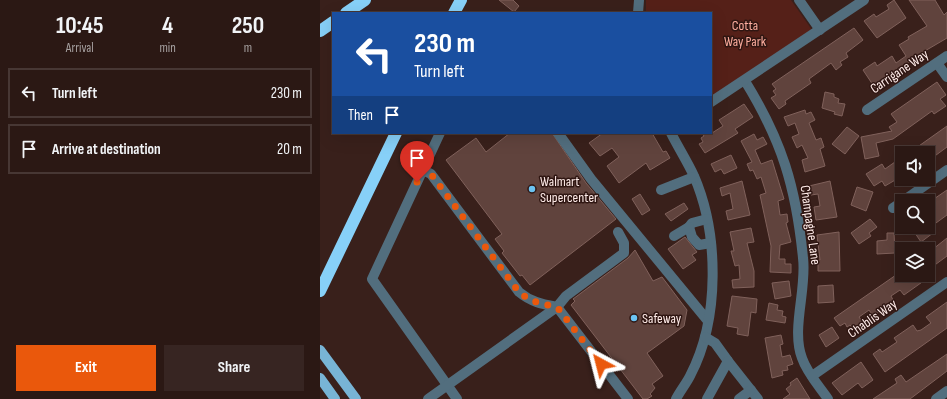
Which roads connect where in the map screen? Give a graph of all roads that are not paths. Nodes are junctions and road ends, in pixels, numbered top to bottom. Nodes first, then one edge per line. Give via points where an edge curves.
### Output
1 (366, 0) edge
2 (461, 0) edge
3 (638, 0) edge
4 (799, 0) edge
5 (864, 0) edge
6 (348, 12) edge
7 (455, 12) edge
8 (638, 12) edge
9 (332, 23) edge
10 (820, 30) junction
11 (320, 31) edge
12 (947, 56) edge
13 (937, 63) junction
14 (947, 77) edge
15 (745, 81) junction
16 (712, 101) edge
17 (868, 110) dead end
18 (396, 134) edge
19 (440, 134) edge
20 (559, 134) edge
21 (672, 134) edge
22 (423, 170) junction
23 (947, 170) edge
24 (694, 177) junction
25 (661, 190) dead end
26 (912, 194) edge
27 (707, 219) junction
28 (689, 227) junction
29 (618, 232) dead end
30 (674, 236) dead end
31 (710, 243) junction
32 (947, 282) edge
33 (320, 291) edge
34 (557, 307) junction
35 (708, 321) junction
36 (705, 337) junction
37 (320, 350) edge
38 (728, 361) junction
39 (812, 376) junction
40 (320, 378) edge
41 (447, 385) junction
42 (751, 390) junction
43 (947, 391) edge
44 (335, 399) edge
45 (354, 399) edge
46 (428, 399) edge
47 (457, 399) edge
48 (628, 399) edge
49 (676, 399) edge
50 (707, 399) edge
51 (739, 399) edge
52 (758, 399) edge
53 (828, 399) edge
54 (936, 399) edge

1 - 6 highway
2 - 7 highway
3 - 8 street
4 - 10 street
5 - 10 street
9 - 11 highway
10 - 15 street
12 - 13 street, Carrigane Way
13 - 14 street
13 - 17 street, Carrigane Way
15 - 16 street
15 - 39 street, Champagne Lane via 781,148 791,181 804,260 799,349
18 - 33 highway
19 - 22 street
20 - 35 street via 592,179
21 - 24 street
22 - 34 street via 431,174 519,292 527,299
22 - 41 street via 372,279
23 - 26 street
24 - 25 street
24 - 27 street
27 - 28 street via 692,223
27 - 31 street
28 - 30 street
28 - 31 street via 692,237 699,245
29 - 34 street via 624,243 624,253 566,296
31 - 35 street via 712,269
32 - 39 street, Chablis Way
34 - 41 street
34 - 48 street
35 - 36 street
36 - 38 street via 715,344
36 - 49 street via 691,375
37 - 45 main road
38 - 42 street
38 - 50 street
39 - 53 street, Champagne Lane
40 - 44 main road
41 - 46 street
41 - 47 street
42 - 51 street
42 - 52 street
43 - 54 street

